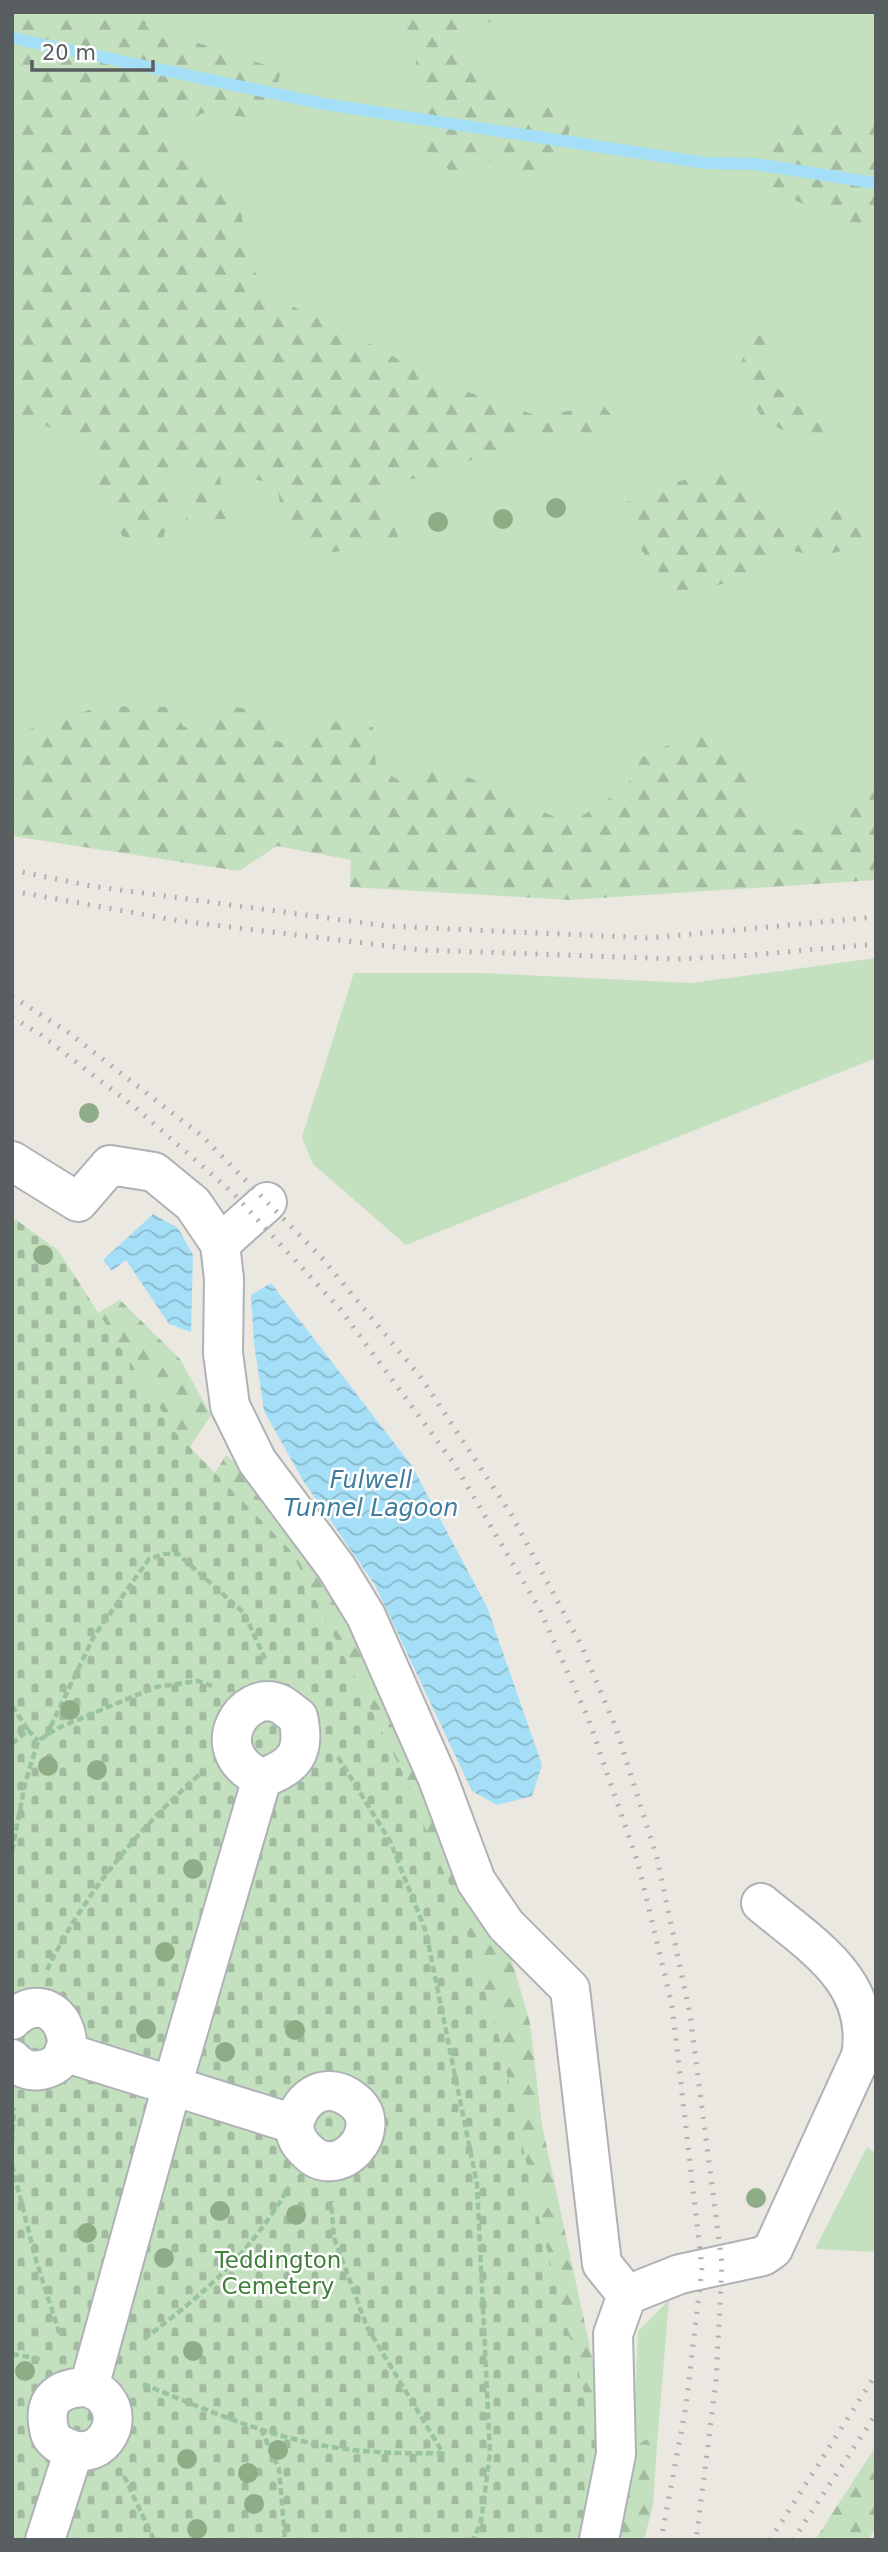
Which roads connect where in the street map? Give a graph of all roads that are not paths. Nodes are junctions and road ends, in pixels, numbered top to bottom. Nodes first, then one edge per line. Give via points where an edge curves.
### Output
1 (12, 1161) edge
2 (267, 1202) dead end
3 (220, 1244) junction
4 (262, 1778) junction
5 (761, 1903) dead end
6 (23, 2014) edge
7 (64, 2052) junction
8 (12, 2059) edge
9 (172, 2086) junction
10 (311, 2146) road end
11 (627, 2295) junction
12 (91, 2379) junction
13 (88, 2447) junction
14 (45, 2540) edge
15 (599, 2540) edge

1 - 3 lane via 78,1202 110,1166 154,1172 193,1204
2 - 3 lane
3 - 11 lane via 223,1353 230,1406 257,1461 336,1567 366,1616 438,1779 476,1881 506,1925 570,1989 602,2264
4 - 4 lane via 281,1772 297,1757 302,1736 275,1709 239,1717 231,1735 236,1758 247,1772
4 - 9 lane
5 - 11 lane via 847,1981 862,2021 861,2056 773,2249 763,2256 680,2274
6 - 7 lane via 51,2011 62,2022 67,2038
7 - 8 lane via 57,2062 38,2071 26,2070
7 - 9 lane
9 - 10 lane
9 - 12 lane
11 - 15 lane via 613,2334 617,2454
12 - 13 lane via 111,2408 112,2428
12 - 13 lane via 59,2393 46,2418 55,2442
13 - 14 lane

